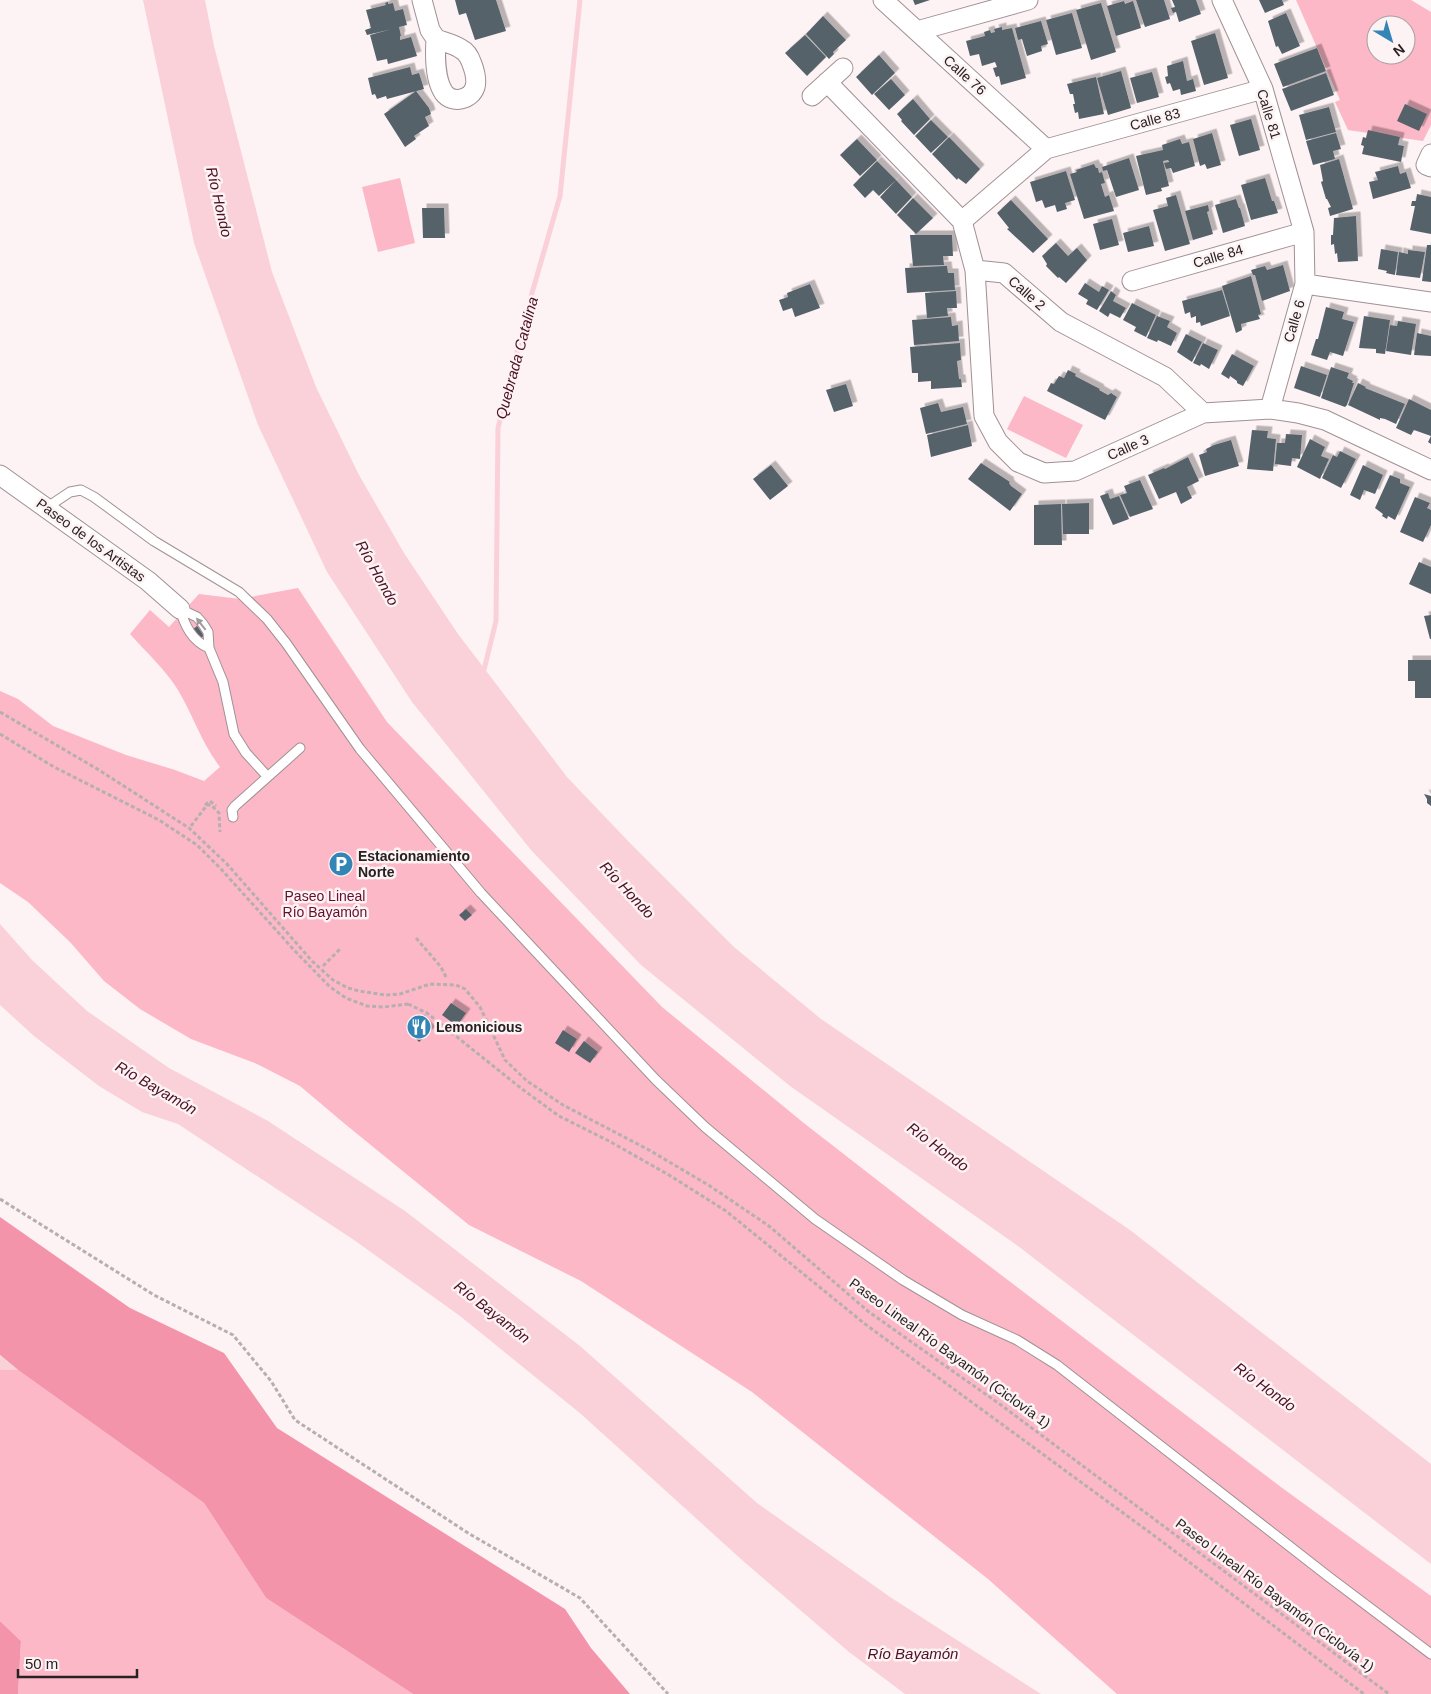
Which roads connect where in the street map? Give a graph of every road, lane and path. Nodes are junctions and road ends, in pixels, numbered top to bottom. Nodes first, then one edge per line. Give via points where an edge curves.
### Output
1 (422, 0) edge
2 (883, 0) edge
3 (1028, 0) edge
4 (1222, 0) edge
5 (917, 31) junction
6 (436, 39) dead end
7 (842, 68) dead end
8 (827, 82) junction
9 (1263, 89) junction
10 (812, 96) dead end
11 (1046, 149) junction
12 (1431, 154) edge
13 (1431, 168) edge
14 (962, 221) junction
15 (1304, 232) junction
16 (975, 270) junction
17 (1132, 281) dead end
18 (1305, 284) junction
19 (1431, 302) edge
20 (1270, 409) junction
21 (1203, 413) junction
22 (1431, 470) edge
23 (0, 475) edge
24 (46, 508) junction
25 (180, 609) junction
26 (209, 648) junction
27 (0, 712) edge
28 (0, 734) edge
29 (300, 748) dead end
30 (267, 776) junction
31 (223, 812) dead end
32 (233, 817) dead end
33 (190, 827) junction
34 (220, 832) dead end
35 (416, 938) dead end
36 (340, 948) dead end
37 (324, 966) dead end
38 (446, 977) dead end
39 (0, 1199) edge
40 (1431, 1654) edge
41 (668, 1694) edge
42 (1364, 1694) edge
43 (1389, 1694) edge

1 - 6 street via 430,30
2 - 5 street, Calle 76
3 - 5 street
4 - 9 street, Calle 81
5 - 11 street, Calle 76
7 - 8 street
8 - 10 street
8 - 14 street
9 - 11 street, Calle 83
9 - 15 street, Calle 81
11 - 14 street
12 - 13 street via 1426,165
14 - 16 street
15 - 17 street, Calle 84
15 - 18 street, Calle 6
16 - 21 street, Calle 2 via 1004,273 1061,322 1165,377
16 - 21 street, Calle 3 via 984,416 998,442 1018,462 1044,473 1075,471
18 - 19 street
18 - 20 street, Calle 6
20 - 21 street, Calle 3
20 - 22 street, Calle 3 via 1325,420
23 - 24 street, Paseo de los Artistas
24 - 25 street, Paseo de los Artistas via 148,581
24 - 40 lane via 70,492 81,490 154,541 239,592 282,637 360,749 475,886 656,1080 705,1126 815,1219 903,1280 962,1314 1017,1340 1057,1366
25 - 26 lane via 192,636
26 -> 25 lane via 208,632 203,624
26 - 30 lane via 223,682 234,734
27 - 33 path, Paseo Lineal Río Bayamón (Ciclovía 1)
28 - 42 path via 54,767 159,820 197,845 330,987 346,998 367,1006 408,1004 427,1013 559,1116 660,1170 726,1211 865,1324
29 - 30 lane
30 - 32 lane via 235,806
31 - 33 path via 208,802
33 - 34 path via 207,805 211,805 219,813
33 - 43 path, Paseo Lineal Río Bayamón (Ciclovía 1) via 333,980 353,990 385,995 400,994 430,984 456,985 465,989 480,1007 505,1060 532,1085 710,1186 769,1226 869,1312 1009,1410
35 - 38 path
36 - 37 path
39 - 41 path via 154,1295 232,1335 271,1381 295,1420 468,1533 580,1598

